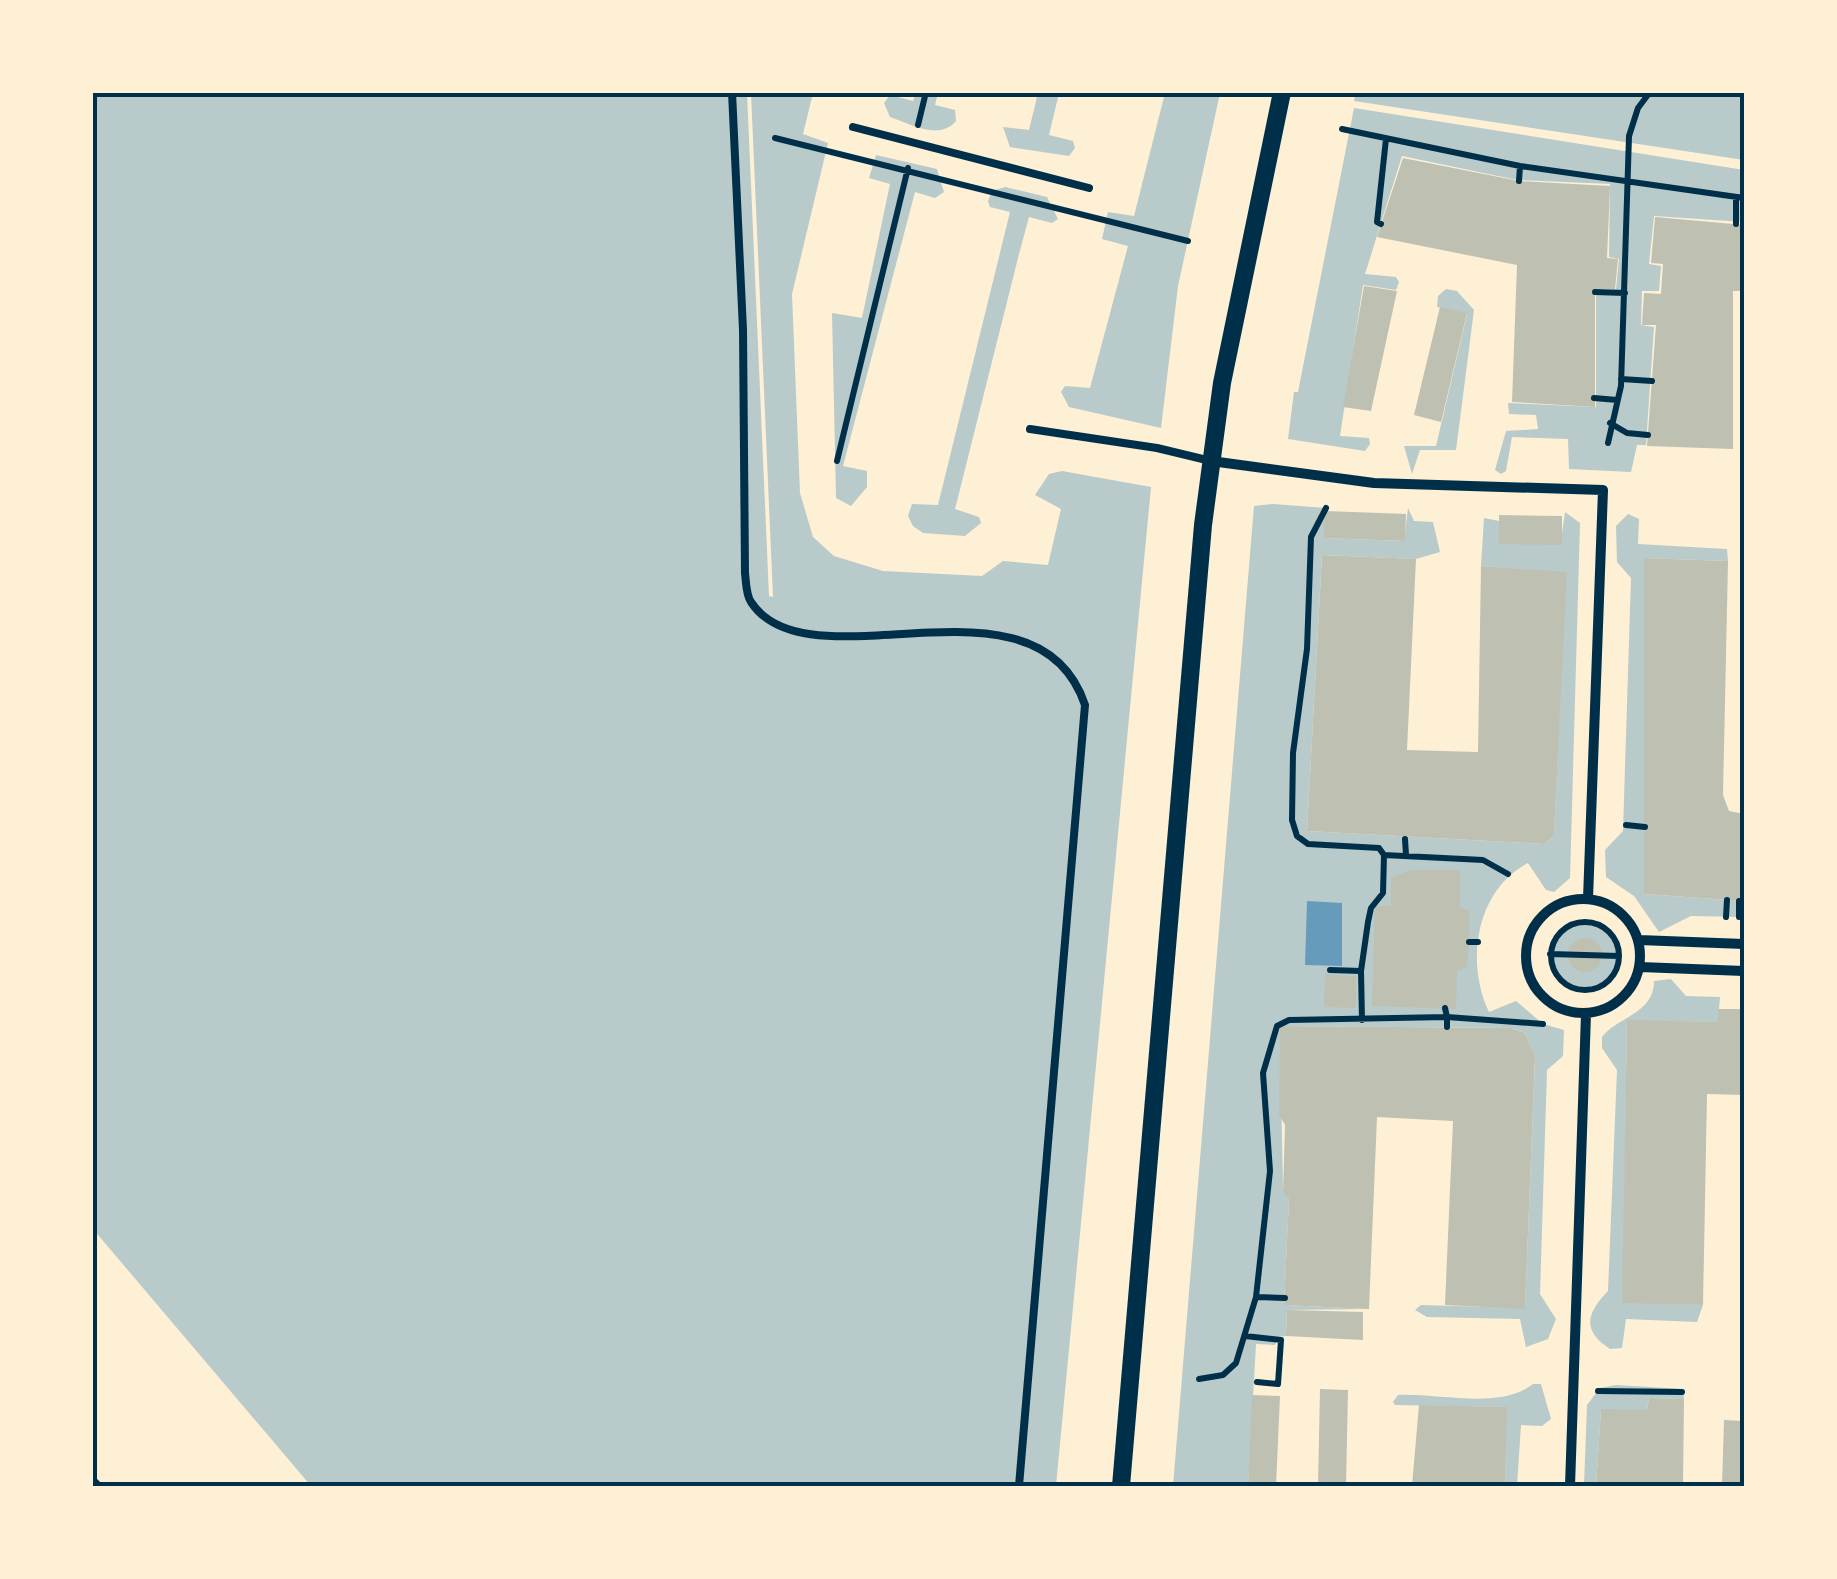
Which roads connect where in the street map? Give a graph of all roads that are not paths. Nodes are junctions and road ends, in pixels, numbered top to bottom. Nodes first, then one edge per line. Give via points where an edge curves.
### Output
1 (732, 92) edge
2 (1282, 92) edge
3 (854, 127) dead end
4 (1089, 188) dead end
5 (1030, 429) dead end
6 (1211, 461) junction
7 (1588, 899) junction
8 (1639, 940) junction
9 (1744, 944) edge
10 (1640, 967) junction
11 (1744, 971) edge
12 (1586, 1014) junction
13 (1019, 1486) edge
14 (1121, 1486) edge
15 (1570, 1486) edge

1 - 13 lane via 750,601 800,633 958,632 1040,647 1062,662 1085,705
2 - 6 street via 1248,239
3 - 4 lane
5 - 6 lane
6 - 7 street via 1374,482 1603,490
6 - 14 street
7 - 8 street via 1624,916
7 - 12 street via 1546,912 1528,936 1525,955 1542,998
8 - 9 street
8 - 10 street
10 - 11 street
10 - 12 street via 1617,1003
12 - 15 street

